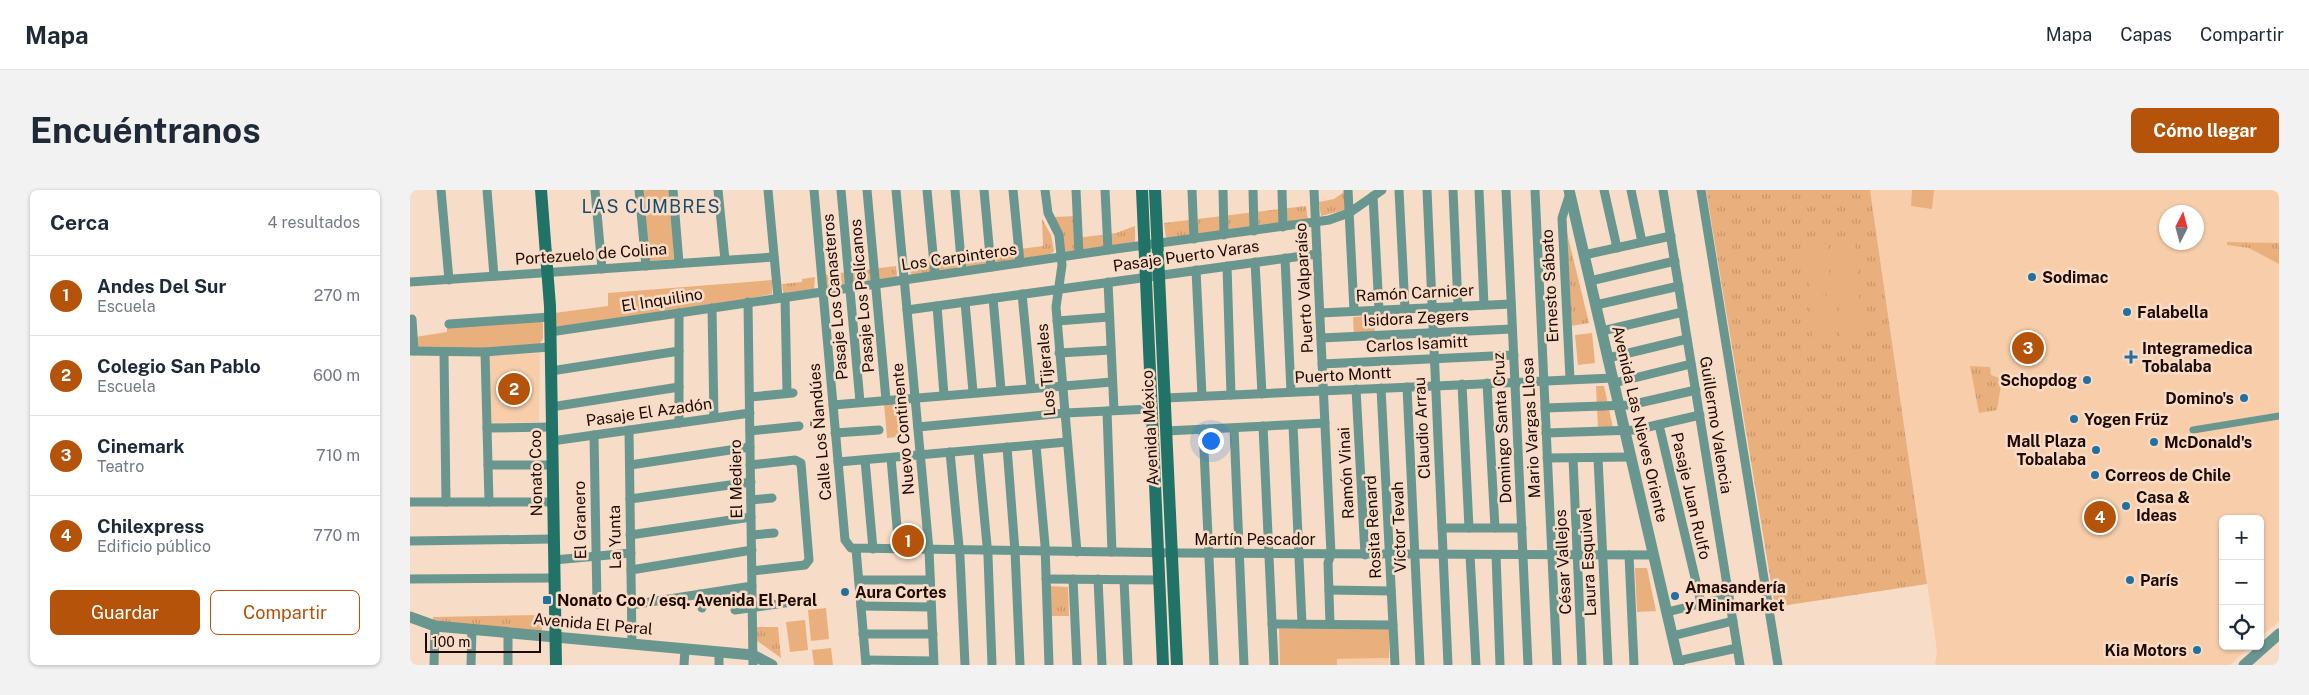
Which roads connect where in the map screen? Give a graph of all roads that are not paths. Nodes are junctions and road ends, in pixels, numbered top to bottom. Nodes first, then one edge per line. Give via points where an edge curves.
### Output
1 (441, 190) edge
2 (487, 190) edge
3 (541, 190) edge
4 (595, 190) edge
5 (639, 190) edge
6 (673, 190) edge
7 (718, 190) edge
8 (768, 190) edge
9 (814, 190) edge
10 (841, 190) edge
11 (867, 190) edge
12 (896, 190) edge
13 (926, 190) edge
14 (955, 190) edge
15 (984, 190) edge
16 (1013, 190) edge
17 (1045, 190) edge
18 (1076, 190) edge
19 (1105, 190) edge
20 (1142, 190) edge
21 (1155, 190) edge
22 (1192, 190) edge
23 (1223, 190) edge
24 (1252, 190) edge
25 (1282, 190) edge
26 (1314, 190) edge
27 (1348, 190) edge
28 (1382, 190) edge
29 (1399, 190) edge
30 (1427, 190) edge
31 (1453, 190) edge
32 (1479, 190) edge
33 (1506, 190) edge
34 (1534, 190) edge
35 (1604, 190) edge
36 (1631, 190) edge
37 (1663, 190) edge
38 (1701, 190) edge
39 (1570, 191) edge
40 (1373, 196) junction
41 (1349, 213) junction
42 (1316, 222) junction
43 (1283, 227) junction
44 (1254, 231) junction
45 (1224, 235) junction
46 (1671, 236) junction
47 (1194, 239) junction
48 (1642, 242) junction
49 (1158, 244) junction
50 (1144, 245) junction
51 (1618, 248) junction
52 (1108, 250) junction
53 (1079, 254) junction
54 (1317, 254) junction
55 (1584, 255) junction
56 (774, 257) junction
57 (1062, 257) junction
58 (1286, 258) junction
59 (724, 260) junction
60 (1675, 261) junction
61 (1255, 262) junction
62 (679, 263) junction
63 (1020, 263) junction
64 (646, 266) junction
65 (1227, 266) junction
66 (991, 267) junction
67 (602, 269) junction
68 (1196, 270) junction
69 (962, 271) junction
70 (548, 272) junction
71 (934, 275) junction
72 (1159, 275) junction
73 (494, 276) junction
74 (1146, 277) junction
75 (449, 280) junction
76 (905, 280) junction
77 (1590, 281) junction
78 (410, 282) edge
79 (1108, 282) junction
80 (876, 284) junction
81 (1679, 286) junction
82 (850, 288) junction
83 (1059, 289) junction
84 (823, 291) junction
85 (1022, 294) junction
86 (781, 297) junction
87 (993, 298) junction
88 (748, 302) junction
89 (965, 302) junction
90 (1511, 304) junction
91 (1484, 305) junction
92 (937, 306) junction
93 (1458, 306) junction
94 (1596, 306) junction
95 (712, 308) junction
96 (1432, 308) junction
97 (1405, 309) junction
98 (907, 310) junction
99 (1379, 310) junction
100 (1354, 311) junction
101 (1683, 312) junction
102 (679, 313) junction
103 (1320, 313) junction
104 (550, 317) junction
105 (1109, 317) junction
106 (412, 319) dead end
107 (1057, 321) junction
108 (449, 324) dead end
109 (1512, 329) junction
110 (1602, 331) junction
111 (550, 332) junction
112 (1433, 333) junction
113 (1321, 338) junction
114 (1687, 339) junction
115 (550, 347) junction
116 (1111, 350) junction
117 (412, 351) edge
118 (679, 351) junction
119 (485, 352) junction
120 (444, 353) junction
121 (1060, 353) junction
122 (1514, 355) junction
123 (1608, 358) junction
124 (1434, 359) junction
125 (1322, 364) junction
126 (1692, 364) junction
127 (551, 371) junction
128 (1570, 380) junction
129 (1613, 380) junction
130 (1544, 381) junction
131 (1112, 382) junction
132 (1515, 382) junction
133 (1487, 383) junction
134 (1062, 384) junction
135 (1462, 384) junction
136 (1435, 386) junction
137 (1031, 387) junction
138 (1407, 387) junction
139 (679, 388) junction
140 (1381, 388) junction
141 (1356, 389) junction
142 (1001, 390) junction
143 (1696, 390) junction
144 (1324, 391) junction
145 (973, 392) junction
146 (1291, 392) junction
147 (1262, 394) junction
148 (944, 395) junction
149 (1232, 395) junction
150 (1202, 396) junction
151 (750, 397) junction
152 (915, 397) junction
153 (1164, 398) junction
154 (886, 400) junction
155 (860, 402) junction
156 (833, 404) junction
157 (1619, 405) junction
158 (551, 407) junction
159 (1545, 408) junction
160 (1152, 409) junction
161 (1110, 410) junction
162 (750, 413) junction
163 (1065, 413) junction
164 (1700, 415) junction
165 (2279, 416) edge
166 (714, 418) junction
167 (679, 423) junction
168 (1325, 423) junction
169 (1293, 425) junction
170 (1659, 425) junction
171 (799, 426) dead end
172 (918, 426) junction
173 (1263, 426) junction
174 (552, 427) junction
175 (487, 428) junction
176 (1234, 428) junction
177 (1203, 429) junction
178 (629, 430) junction
179 (879, 430) dead end
180 (2193, 430) dead end
181 (750, 431) junction
182 (1166, 431) junction
183 (1625, 431) junction
184 (835, 433) junction
185 (1546, 433) junction
186 (594, 435) junction
187 (552, 441) junction
188 (1067, 442) junction
189 (1036, 445) junction
190 (750, 447) junction
191 (1007, 447) junction
192 (978, 450) junction
193 (950, 452) junction
194 (920, 455) junction
195 (1631, 457) junction
196 (891, 458) junction
197 (1547, 458) junction
198 (1573, 458) junction
199 (1598, 458) junction
200 (865, 460) junction
201 (838, 462) junction
202 (488, 465) junction
203 (552, 465) junction
204 (630, 465) junction
205 (750, 465) junction
206 (751, 482) junction
207 (772, 498) dead end
208 (630, 499) junction
209 (751, 500) junction
210 (410, 502) edge
211 (446, 502) junction
212 (489, 502) junction
213 (553, 502) junction
214 (751, 516) junction
215 (1442, 528) junction
216 (1470, 528) junction
217 (1495, 528) junction
218 (1522, 528) junction
219 (774, 533) dead end
220 (630, 535) junction
221 (752, 535) junction
222 (553, 539) junction
223 (410, 541) edge
224 (856, 549) junction
225 (873, 549) junction
226 (752, 550) junction
227 (899, 550) junction
228 (929, 550) junction
229 (958, 550) junction
230 (987, 551) junction
231 (1015, 551) junction
232 (1044, 551) junction
233 (1077, 552) junction
234 (1112, 552) junction
235 (631, 553) junction
236 (1158, 553) junction
237 (1172, 553) junction
238 (1209, 553) junction
239 (1239, 554) junction
240 (1269, 554) junction
241 (1299, 554) junction
242 (1331, 554) junction
243 (1365, 555) junction
244 (1390, 555) junction
245 (1415, 555) junction
246 (1443, 555) junction
247 (1470, 555) junction
248 (1496, 555) junction
249 (1523, 555) junction
250 (1552, 555) junction
251 (1577, 555) junction
252 (1603, 555) junction
253 (1629, 555) junction
254 (596, 556) junction
255 (1654, 556) junction
256 (554, 560) junction
257 (631, 570) junction
258 (752, 571) junction
259 (554, 578) junction
260 (410, 579) edge
261 (1046, 579) junction
262 (1072, 579) junction
263 (858, 580) junction
264 (930, 580) junction
265 (1098, 580) junction
266 (1124, 580) junction
267 (1159, 580) junction
268 (752, 586) junction
269 (1329, 590) junction
270 (1391, 591) junction
271 (700, 594) junction
272 (1729, 596) junction
273 (813, 599) dead end
274 (1701, 603) junction
275 (596, 604) dead end
276 (631, 605) junction
277 (861, 606) junction
278 (931, 607) junction
279 (702, 608) dead end
280 (753, 608) junction
281 (735, 610) dead end
282 (1667, 612) junction
283 (410, 617) edge
284 (1733, 621) junction
285 (1272, 624) junction
286 (1302, 624) junction
287 (1330, 624) junction
288 (1393, 624) junction
289 (435, 626) junction
290 (472, 630) junction
291 (508, 633) junction
292 (863, 634) junction
293 (932, 634) junction
294 (2279, 634) edge
295 (1672, 636) junction
296 (555, 637) junction
297 (632, 644) junction
298 (1737, 648) junction
299 (685, 649) junction
300 (720, 652) junction
301 (753, 660) edge
302 (866, 663) edge
303 (934, 663) edge
304 (1679, 663) edge
305 (434, 665) edge
306 (471, 665) edge
307 (508, 665) edge
308 (556, 665) edge
309 (684, 665) edge
310 (719, 665) edge
311 (772, 665) edge
312 (965, 665) edge
313 (992, 665) edge
314 (1020, 665) edge
315 (1050, 665) edge
316 (1077, 665) edge
317 (1102, 665) edge
318 (1128, 665) edge
319 (1163, 665) edge
320 (1177, 665) edge
321 (1214, 665) edge
322 (1244, 665) edge
323 (1274, 665) edge
324 (1395, 665) edge
325 (1420, 665) edge
326 (1448, 665) edge
327 (1476, 665) edge
328 (1500, 665) edge
329 (1528, 665) edge
330 (1557, 665) edge
331 (1582, 665) edge
332 (1608, 665) edge
333 (1634, 665) edge
334 (1740, 665) edge
335 (1778, 665) edge
336 (2244, 665) edge

1 - 75 street
2 - 73 street
3 - 70 main road, Nonato Coo
4 - 67 street
5 - 64 street
6 - 62 street
7 - 59 street
8 - 56 street
9 - 84 street, Calle Los Ñandúes
10 - 82 street, Pasaje Los Canasteros
11 - 80 street, Pasaje Los Pelícanos
12 - 76 street, Nuevo Continente
13 - 71 street
14 - 69 street
15 - 66 street
16 - 63 street
17 - 57 street, Los Tijerales via 1048,213 1058,235
18 - 53 street
19 - 52 street
20 - 50 main road, Avenida México
21 - 49 main road, Avenida México
22 - 47 street
23 - 45 street
24 - 44 street
25 - 43 street
26 - 42 street, Puerto Valparaíso
27 - 41 street
28 - 40 street, Los Carpinteros
29 - 97 street
30 - 96 street, Claudio Arrau
31 - 93 street
32 - 91 street
33 - 90 street, Domingo Santa Cruz
34 - 130 street, Mario Vargas Llosa
35 - 51 street
36 - 48 street
37 - 46 street, Guillermo Valencia
38 - 335 street
39 - 55 street, Avenida Las Nieves Oriente
39 - 128 street, Ernesto Sábato via 1562,218
40 - 41 street, Los Carpinteros
40 - 99 street
41 - 42 street, Los Carpinteros
41 - 100 street
42 - 43 street, Los Carpinteros
42 - 54 street, Puerto Valparaíso
43 - 44 street, Los Carpinteros
44 - 45 street, Los Carpinteros
45 - 47 street, Los Carpinteros
46 - 48 street
46 - 60 street, Guillermo Valencia
47 - 49 street, Los Carpinteros
48 - 51 street
49 - 50 street, Los Carpinteros
49 - 72 main road, Avenida México
50 - 52 street, Los Carpinteros
50 - 74 main road, Avenida México
51 - 55 street
52 - 53 street, Los Carpinteros
53 - 57 street, Los Carpinteros
54 - 58 street, Pasaje Puerto Varas
54 - 103 street, Puerto Valparaíso
55 - 77 street, Avenida Las Nieves Oriente
56 - 59 street, Portezuelo de Colina
56 - 86 street
57 - 63 street, Los Carpinteros
57 - 83 street, Los Tijerales
58 - 61 street, Pasaje Puerto Varas
58 - 146 street
59 - 62 street, Portezuelo de Colina
60 - 77 street
60 - 81 street, Guillermo Valencia
61 - 65 street, Pasaje Puerto Varas
61 - 147 street
62 - 64 street, Portezuelo de Colina
63 - 66 street, Los Carpinteros
64 - 67 street, Portezuelo de Colina
65 - 68 street, Pasaje Puerto Varas
65 - 149 street
66 - 69 street, Los Carpinteros
67 - 70 street, Portezuelo de Colina
68 - 72 street, Pasaje Puerto Varas
68 - 150 street
69 - 71 street, Los Carpinteros
70 - 73 street, Portezuelo de Colina
70 - 104 main road, Nonato Coo
71 - 76 street, Los Carpinteros
72 - 74 street, Pasaje Puerto Varas
72 - 153 main road, Avenida México
73 - 75 street, Portezuelo de Colina
74 - 79 street, Pasaje Puerto Varas
74 - 160 main road, Avenida México
75 - 78 street, Portezuelo de Colina
76 - 80 street, Los Carpinteros
76 - 98 street, Nuevo Continente
77 - 94 street, Avenida Las Nieves Oriente
79 - 83 street, Pasaje Puerto Varas
79 - 105 street
80 - 82 street, Los Carpinteros
80 - 154 street, Pasaje Los Pelícanos
81 - 94 street
81 - 101 street, Guillermo Valencia
82 - 84 street, Los Carpinteros
82 - 155 street, Pasaje Los Canasteros
83 - 85 street, Pasaje Puerto Varas
83 - 107 street, Los Tijerales via 1055,303
84 - 86 street, Los Carpinteros
84 - 156 street, Calle Los Ñandúes
85 - 87 street, Pasaje Puerto Varas
85 - 137 street
86 - 88 street, El Inquilino
86 - 151 street via 790,393
87 - 89 street, Pasaje Puerto Varas
87 - 142 street
88 - 95 street, El Inquilino
88 - 151 street, El Mediero
89 - 92 street, Pasaje Puerto Varas
89 - 145 street
90 - 91 street, Ramón Carnicer
90 - 109 street, Domingo Santa Cruz
91 - 93 street, Ramón Carnicer
92 - 98 street, Pasaje Puerto Varas
92 - 148 street
93 - 96 street, Ramón Carnicer
94 - 110 street, Avenida Las Nieves Oriente
95 - 102 street, El Inquilino
95 - 166 street
96 - 97 street, Ramón Carnicer
96 - 112 street, Claudio Arrau
97 - 99 street, Ramón Carnicer
98 - 152 street, Nuevo Continente
99 - 100 street, Ramón Carnicer
100 - 103 street, Ramón Carnicer
101 - 110 street
101 - 114 street, Guillermo Valencia
102 - 111 street, El Inquilino
102 - 118 street
103 - 113 street, Puerto Valparaíso
104 - 108 street
104 - 111 main road, Nonato Coo
105 - 107 street
105 - 116 street
106 - 117 street
107 - 121 street, Los Tijerales
109 - 112 street, Isidora Zegers
109 - 122 street, Domingo Santa Cruz
110 - 123 street, Avenida Las Nieves Oriente
111 - 115 main road, Nonato Coo
112 - 113 street, Isidora Zegers
112 - 124 street, Claudio Arrau
113 - 125 street, Puerto Valparaíso
114 - 123 street
114 - 126 street, Guillermo Valencia
115 - 119 street
115 - 127 main road, Nonato Coo
116 - 121 street
116 - 131 street
117 - 120 street
118 - 127 street
118 - 139 street
119 - 120 street
119 - 175 street
120 - 211 street
121 - 134 street, Los Tijerales
122 - 124 street, Carlos Isamitt
122 - 132 street, Domingo Santa Cruz
123 - 129 street, Avenida Las Nieves Oriente
124 - 125 street, Carlos Isamitt
124 - 136 street, Claudio Arrau
125 - 144 street, Puerto Valparaíso
126 - 129 street, Puerto Montt
126 - 143 street, Guillermo Valencia
127 - 158 main road, Nonato Coo
128 - 129 street, Puerto Montt
128 - 130 street, Puerto Montt
129 - 157 street, Avenida Las Nieves Oriente
130 - 132 street, Puerto Montt
130 - 159 street, Mario Vargas Llosa
131 - 134 street
131 - 161 street
132 - 133 street, Puerto Montt
132 - 218 street, Domingo Santa Cruz
133 - 135 street, Puerto Montt
133 - 217 street
134 - 137 street
134 - 163 street, Los Tijerales
135 - 136 street, Puerto Montt
135 - 216 street
136 - 138 street, Puerto Montt
136 - 215 street, Claudio Arrau
137 - 142 street
138 - 140 street, Puerto Montt
138 - 245 street, Víctor Tevah
139 - 158 street
139 - 167 street
140 - 141 street, Puerto Montt
140 - 244 street, Rosita Renard
141 - 144 street, Puerto Montt
141 - 243 street, Ramón Vinai
142 - 145 street
143 - 157 street
143 - 164 street, Guillermo Valencia
144 - 146 street, Puerto Montt
144 - 168 street, Puerto Valparaíso
145 - 148 street
146 - 147 street, Puerto Montt
147 - 149 street, Puerto Montt
148 - 152 street
149 - 150 street, Puerto Montt
150 - 153 street, Puerto Montt
151 - 162 street, El Mediero
152 - 154 street
152 - 172 street, Nuevo Continente
153 - 182 main road, Avenida México
154 - 155 street
155 - 156 street
156 - 184 street, Calle Los Ñandúes
157 - 159 street
157 - 183 street, Avenida Las Nieves Oriente
158 - 174 main road, Nonato Coo
159 - 185 street, Mario Vargas Llosa
160 - 161 street
160 - 236 main road, Avenida México
161 - 163 street
161 - 234 street
162 - 166 street, Pasaje El Azadón
162 - 181 street, El Mediero
163 - 172 street
163 - 188 street, Los Tijerales
164 - 170 street
164 - 272 street, Guillermo Valencia
165 - 180 street
166 - 167 street, Pasaje El Azadón
167 - 178 street, Pasaje El Azadón
168 - 169 street
168 - 242 street, Puerto Valparaíso
169 - 173 street
169 - 241 street
170 - 183 street
170 - 274 street, Pasaje Juan Rulfo
171 - 181 street
172 - 194 street, Nuevo Continente
173 - 176 street
173 - 240 street
174 - 175 street
174 - 187 main road, Nonato Coo
175 - 202 street
176 - 177 street
176 - 239 street
177 - 182 street
177 - 238 street
178 - 186 street, Pasaje El Azadón
178 - 204 street, La Yunta
179 - 184 street
181 - 190 street, El Mediero
182 - 237 main road, Avenida México
183 - 185 street
183 - 195 street, Avenida Las Nieves Oriente
184 - 201 street, Calle Los Ñandúes
185 - 197 street, Mario Vargas Llosa
186 - 187 street, Pasaje El Azadón
186 - 254 street, El Granero
187 - 203 main road, Nonato Coo
188 - 189 street
188 - 233 street, Los Tijerales
189 - 191 street
189 - 232 street
190 - 204 street
190 - 205 street, El Mediero
191 - 192 street
191 - 231 street
192 - 193 street
192 - 230 street
193 - 194 street
193 - 229 street
194 - 196 street
194 - 228 street, Nuevo Continente
195 - 199 street
195 - 255 street, Avenida Las Nieves Oriente
196 - 200 street
196 - 227 street
197 - 198 street
197 - 250 street, Mario Vargas Llosa
198 - 199 street
198 - 251 street, César Vallejos
199 - 252 street, Laura Esquivel
200 - 201 street
200 - 225 street
201 - 224 street, Calle Los Ñandúes via 846,542
202 - 203 street
202 - 212 street
203 - 213 main road, Nonato Coo
204 - 208 street, La Yunta
205 - 206 street, El Mediero
205 - 258 street via 798,461 801,465 809,563
206 - 208 street
206 - 209 street, El Mediero
207 - 209 street
208 - 220 street, La Yunta
209 - 214 street, El Mediero
210 - 211 street
211 - 212 street
212 - 213 street
213 - 222 main road, Nonato Coo
214 - 220 street
214 - 221 street, El Mediero
215 - 216 street
215 - 246 street, Claudio Arrau
216 - 217 street
217 - 218 street
218 - 249 street, Domingo Santa Cruz
219 - 221 street
220 - 235 street, La Yunta
221 - 226 street, El Mediero
222 - 223 street
222 - 256 main road, Nonato Coo
224 - 225 street, Martín Pescador
224 - 263 street, Calle Los Ñandúes
225 - 227 street, Martín Pescador
226 - 257 street
226 - 258 street, El Mediero
227 - 228 street, Martín Pescador
228 - 229 street, Martín Pescador
228 - 264 street, Nuevo Continente
229 - 230 street, Martín Pescador
229 - 312 street
230 - 231 street, Martín Pescador
230 - 313 street
231 - 232 street, Martín Pescador
231 - 314 street
232 - 233 street, Martín Pescador
232 - 261 street
233 - 234 street, Martín Pescador
234 - 236 street, Martín Pescador
235 - 254 street
235 - 257 street, La Yunta
236 - 237 street, Martín Pescador
236 - 267 main road, Avenida México
237 - 238 street, Martín Pescador
237 - 320 main road, Avenida México
238 - 239 street, Martín Pescador
238 - 321 street
239 - 240 street, Martín Pescador
239 - 322 street
240 - 241 street, Martín Pescador
240 - 285 street
241 - 242 street, Martín Pescador
241 - 286 street
242 - 243 street, Martín Pescador
242 - 269 street, Puerto Valparaíso
243 - 244 street, Martín Pescador
244 - 245 street, Martín Pescador
244 - 270 street, Rosita Renard
245 - 246 street, Martín Pescador
245 - 325 street, Víctor Tevah
246 - 247 street, Martín Pescador
246 - 326 street, Claudio Arrau
247 - 248 street, Martín Pescador
247 - 327 street
248 - 249 street, Martín Pescador
248 - 328 street
249 - 250 street, Martín Pescador
249 - 329 street, Domingo Santa Cruz
250 - 251 street, Martín Pescador
250 - 330 street, Mario Vargas Llosa
251 - 252 street, Martín Pescador
251 - 331 street, César Vallejos
252 - 253 street, Martín Pescador
252 - 332 street, Laura Esquivel
253 - 255 street, Martín Pescador
253 - 333 street
254 - 256 street
254 - 275 street, El Granero
255 - 282 street, Avenida Las Nieves Oriente
256 - 259 main road, Nonato Coo
257 - 276 street, La Yunta
258 - 268 street, El Mediero
259 - 260 street
259 - 296 main road, Nonato Coo
261 - 262 street
261 - 315 street
262 - 265 street
262 - 316 street
263 - 264 street
263 - 277 street, Calle Los Ñandúes
264 - 278 street, Nuevo Continente
265 - 266 street
265 - 317 street
266 - 267 street
266 - 318 street
267 - 319 main road, Avenida México
268 - 271 street
268 - 280 street, El Mediero
269 - 270 street
269 - 287 street, Puerto Valparaíso
270 - 288 street, Rosita Renard
271 - 276 street
271 - 279 street
272 - 274 street
272 - 284 street, Guillermo Valencia
273 - 280 street
274 - 282 street
276 - 297 street, La Yunta
277 - 278 street
277 - 292 street, Calle Los Ñandúes
278 - 293 street, Nuevo Continente
280 - 281 street
280 - 301 street, El Mediero
282 - 295 street, Avenida Las Nieves Oriente
283 - 289 street, Avenida El Peral
284 - 295 street
284 - 298 street, Guillermo Valencia
285 - 286 street
285 - 323 street
286 - 287 street
287 - 288 street
288 - 324 street, Rosita Renard
289 - 290 street, Avenida El Peral
289 - 305 street
290 - 291 street, Avenida El Peral
290 - 306 street
291 - 296 street, Avenida El Peral
291 - 307 street
292 - 293 street
292 - 302 street, Calle Los Ñandúes
293 - 303 street, Nuevo Continente
294 - 336 street
295 - 304 street, Avenida Las Nieves Oriente
296 - 297 street, Avenida El Peral
296 - 308 main road, Nonato Coo
297 - 299 street, Avenida El Peral
298 - 304 street
298 - 334 street, Guillermo Valencia
299 - 300 street, Avenida El Peral
299 - 309 street
300 - 301 street, Avenida El Peral
300 - 310 street
301 - 311 street, Avenida El Peral
302 - 303 street

